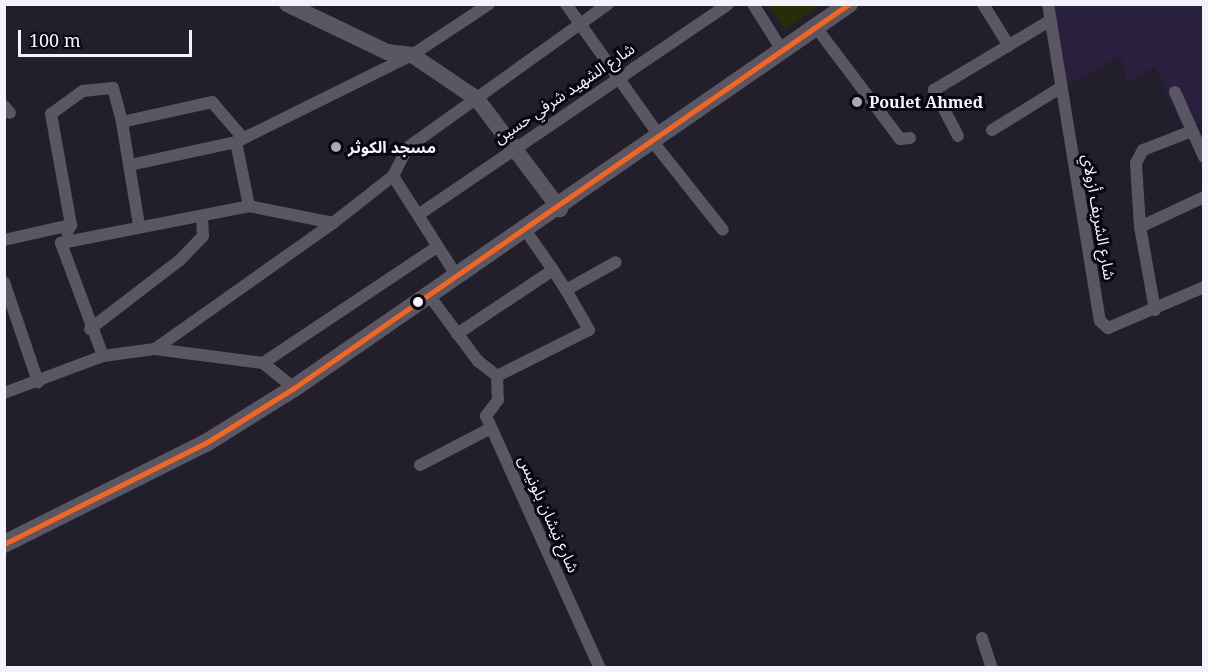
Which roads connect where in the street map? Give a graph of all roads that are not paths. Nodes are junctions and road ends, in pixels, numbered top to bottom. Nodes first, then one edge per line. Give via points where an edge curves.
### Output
1 (287, 4) edge
2 (489, 4) edge
3 (566, 4) edge
4 (608, 4) edge
5 (728, 4) edge
6 (753, 4) edge
7 (849, 4) edge
8 (983, 4) edge
9 (1048, 4) edge
10 (1051, 20) junction
11 (579, 24) junction
12 (815, 26) junction
13 (1009, 46) junction
14 (782, 50) junction
15 (412, 55) junction
16 (616, 78) junction
17 (1060, 88) junction
18 (1174, 92) dead end
19 (477, 99) junction
20 (122, 122) junction
21 (992, 130) dead end
22 (1192, 131) junction
23 (958, 136) dead end
24 (910, 138) dead end
25 (240, 140) junction
26 (656, 140) junction
27 (514, 145) junction
28 (1203, 156) edge
29 (130, 165) junction
30 (393, 176) junction
31 (1203, 197) edge
32 (249, 206) junction
33 (560, 209) junction
34 (421, 213) junction
35 (202, 216) junction
36 (333, 223) junction
37 (71, 225) junction
38 (140, 225) junction
39 (1140, 227) junction
40 (723, 230) dead end
41 (526, 231) junction
42 (4, 240) edge
43 (61, 243) junction
44 (437, 247) junction
45 (616, 262) dead end
46 (553, 270) junction
47 (458, 278) junction
48 (4, 282) edge
49 (1203, 288) edge
50 (566, 290) junction
51 (431, 298) junction
52 (1155, 310) junction
53 (90, 329) junction
54 (457, 334) junction
55 (155, 349) junction
56 (103, 357) junction
57 (263, 363) junction
58 (497, 376) junction
59 (38, 382) junction
60 (294, 388) junction
61 (4, 393) edge
62 (491, 428) junction
63 (420, 465) dead end
64 (4, 544) edge
65 (982, 638) dead end
66 (600, 668) edge
67 (992, 668) edge

1 - 15 street via 387,52
2 - 15 street
3 - 11 street
4 - 11 street
5 - 16 street, شارع الشهيد شرفي حسين
6 - 14 street
7 - 12 main road
8 - 13 street
9 - 10 street, شارع الشريف أزولاي
10 - 13 street
10 - 17 street, شارع الشريف أزولاي
11 - 16 street
11 - 19 street
12 - 14 main road
12 - 24 street via 900,139
13 - 23 street via 934,90
14 - 26 main road
15 - 19 street
15 - 25 street
16 - 26 street
16 - 27 street, شارع الشهيد شرفي حسين
17 - 21 street
17 - 52 street, شارع الشريف أزولاي via 1100,321 1108,328
18 - 22 street
19 - 27 street
19 - 30 street via 406,148
20 - 25 street via 212,102
20 - 29 street
20 - 37 street via 113,88 82,91 51,114
22 - 28 street
22 - 39 street via 1143,150 1136,163
25 - 29 street
25 - 32 street
26 - 33 main road
26 - 40 street
27 - 33 street
27 - 34 street, شارع الشهيد شرفي حسين
29 - 38 street
30 - 34 street
30 - 36 street
31 - 39 street
32 - 35 street
32 - 36 street
33 - 41 main road
34 - 44 street
35 - 38 street
35 - 53 street via 203,236 180,260
36 - 55 street
37 - 42 street
37 - 43 street
38 - 43 street
39 - 52 street
41 - 46 street
41 - 47 main road
43 - 53 street
44 - 47 street
44 - 57 street
45 - 50 street
46 - 50 street
46 - 54 street
47 - 51 main road
48 - 59 street
49 - 52 street, شارع الشريف أزولاي
50 - 58 street via 589,330
51 - 54 street
51 - 60 main road
53 - 56 street
54 - 58 street
55 - 56 street
55 - 57 street
56 - 59 street
57 - 60 street
58 - 62 street via 498,400 486,416
59 - 61 street
60 - 64 main road via 206,443
62 - 63 street
62 - 66 street, شارع نيشان بلونيس
65 - 67 street

